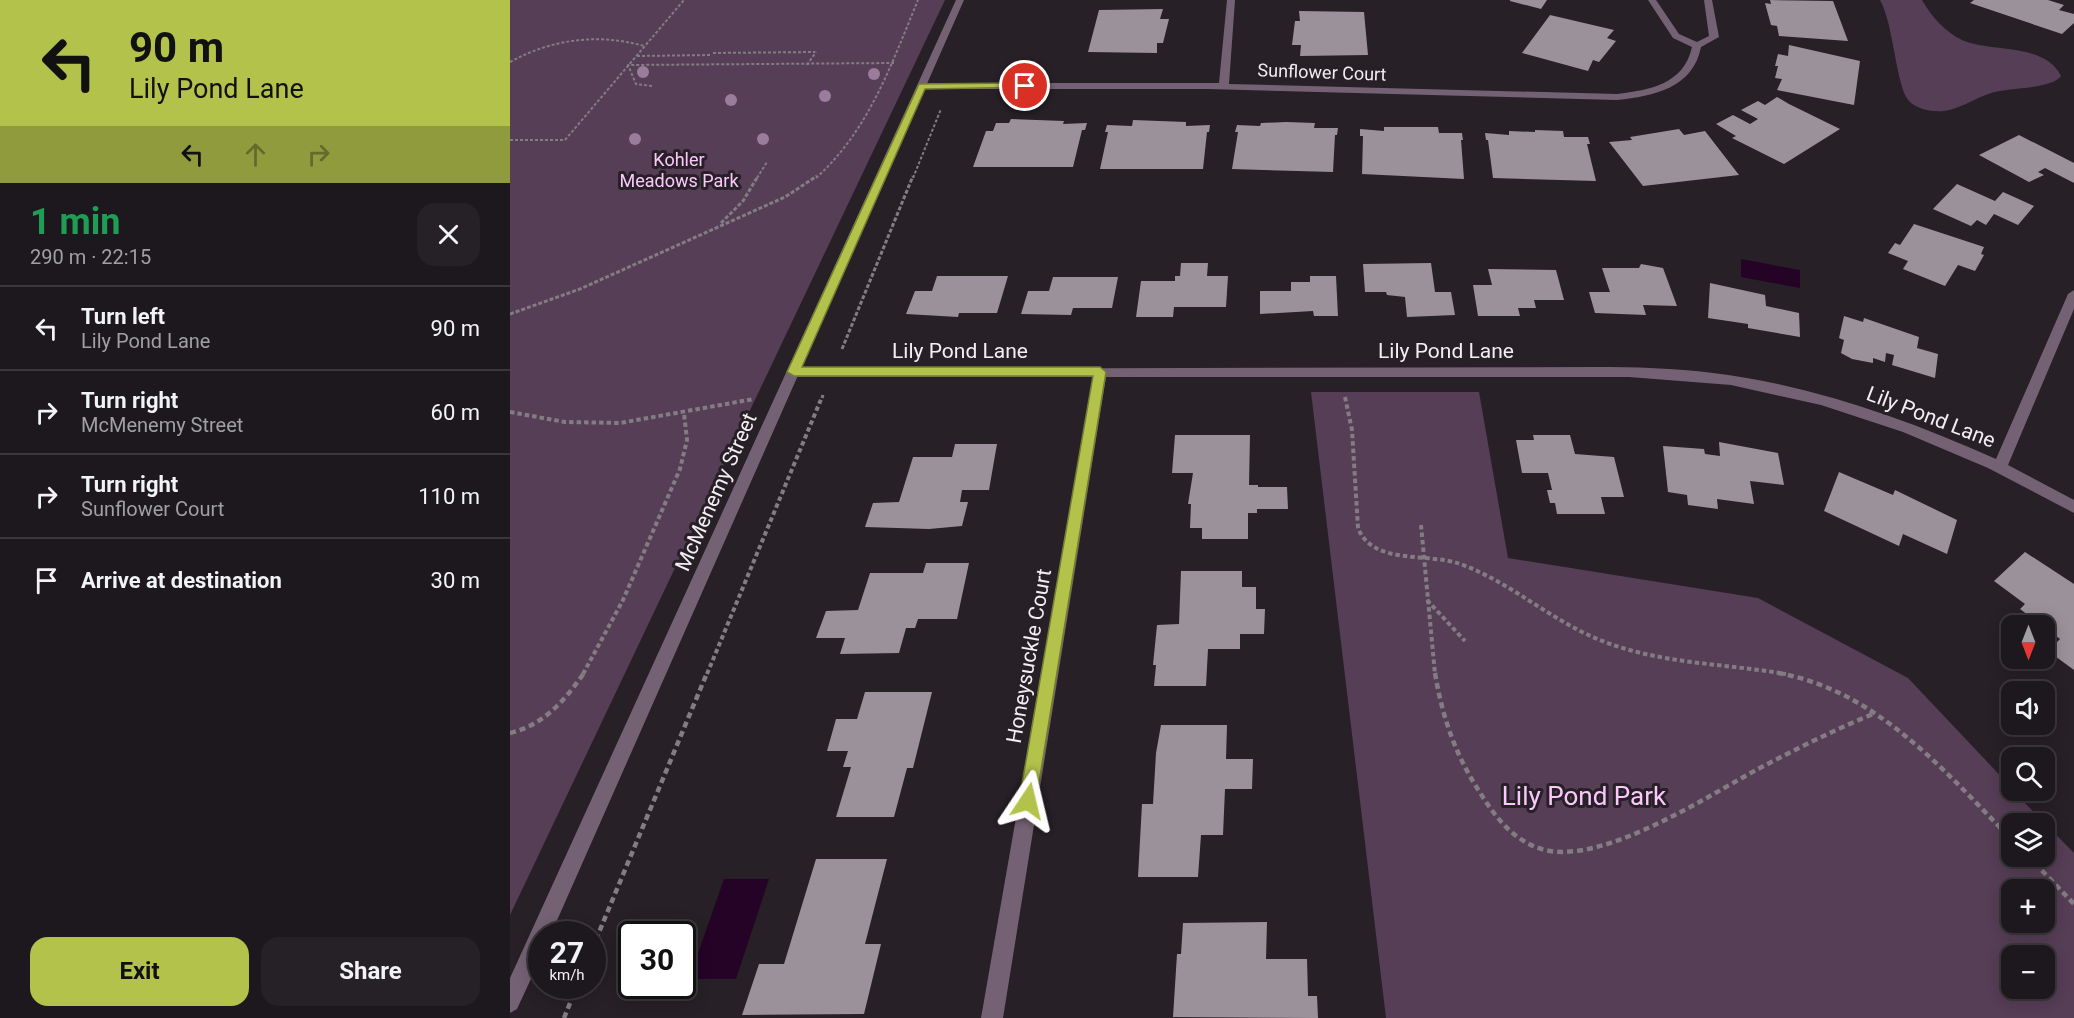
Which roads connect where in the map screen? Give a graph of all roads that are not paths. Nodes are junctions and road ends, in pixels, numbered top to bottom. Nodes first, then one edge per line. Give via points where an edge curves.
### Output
1 (960, 0) edge
2 (1231, 0) edge
3 (1652, 0) edge
4 (1708, 0) edge
5 (1697, 46) junction
6 (922, 86) junction
7 (1224, 86) junction
8 (2074, 294) edge
9 (794, 372) junction
10 (1100, 372) junction
11 (2000, 467) junction
12 (2074, 507) edge
13 (510, 1002) edge
14 (992, 1018) edge

1 - 6 street, McMenemy Street
2 - 7 street
3 - 5 street via 1674,34
4 - 5 street, Sunflower Court via 1714,37
5 - 7 street, Sunflower Court via 1694,62 1684,76 1657,90 1627,96
6 - 7 street, Sunflower Court
6 - 9 street, McMenemy Street
8 - 11 street
9 - 10 street, Lily Pond Lane
9 - 13 street, McMenemy Street
10 - 11 street, Lily Pond Lane via 1654,373 1731,380 1803,395 1871,416
10 - 14 street, Honeysuckle Court
11 - 12 street, Lily Pond Lane

